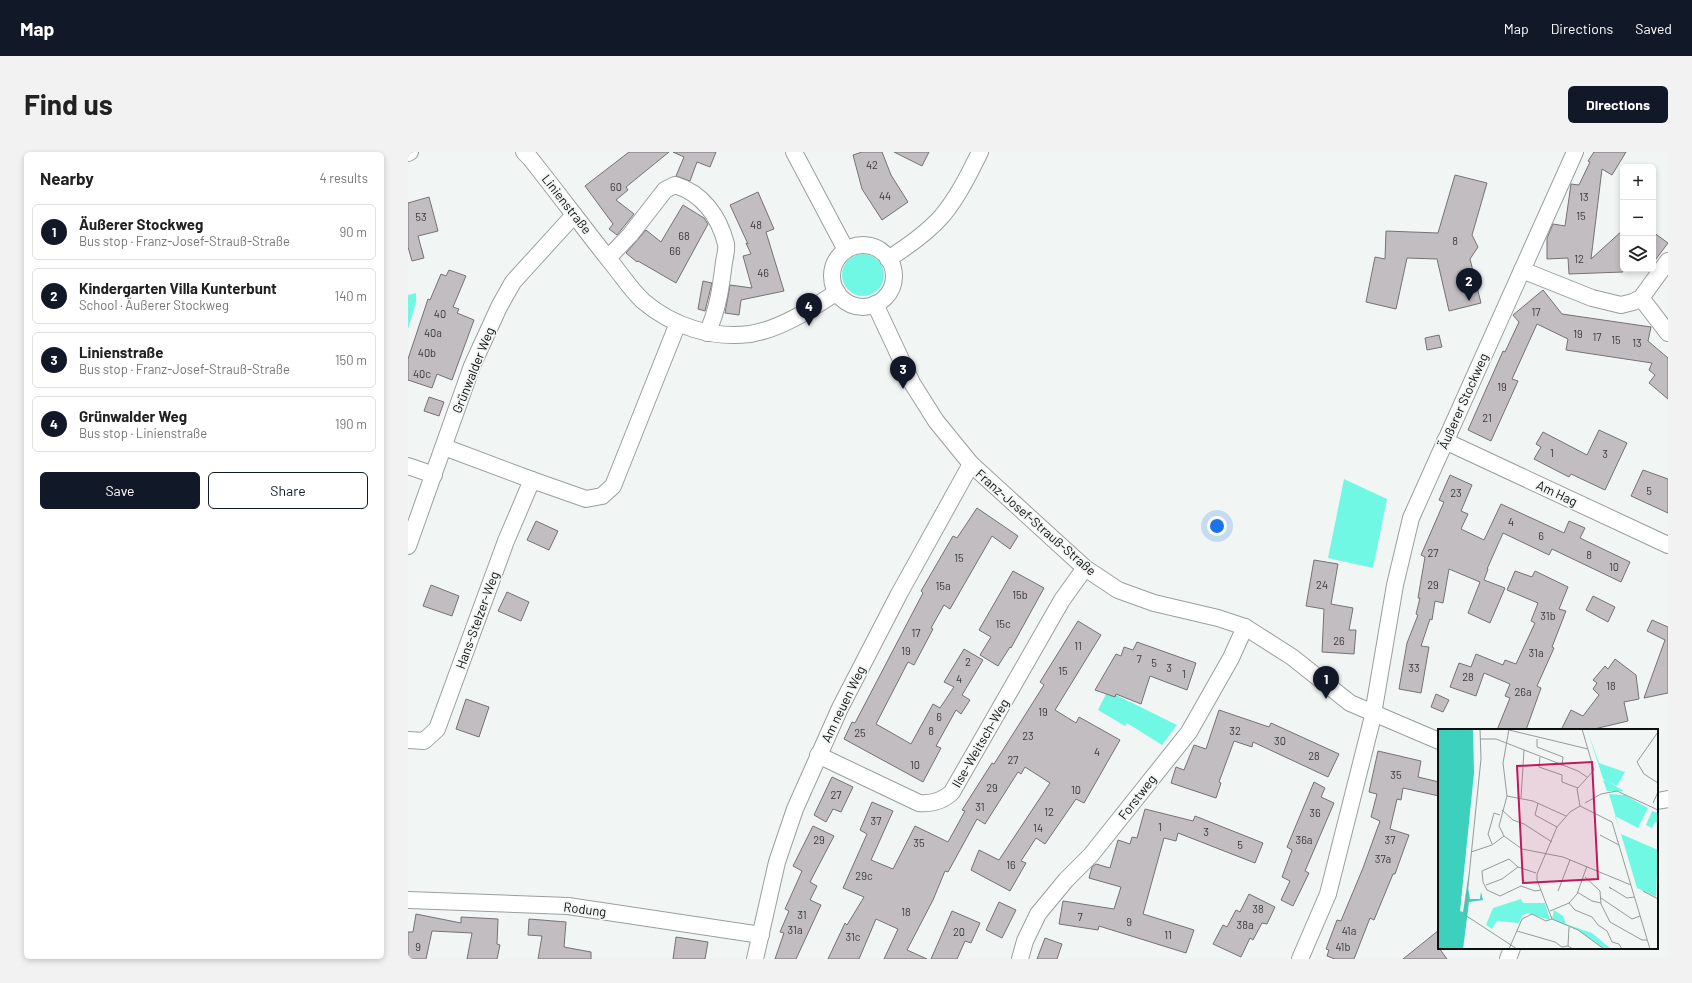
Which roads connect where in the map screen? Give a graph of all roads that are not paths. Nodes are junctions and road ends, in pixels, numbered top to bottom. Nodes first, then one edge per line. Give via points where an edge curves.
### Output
1 (524, 152) edge
2 (794, 152) edge
3 (980, 152) edge
4 (1574, 152) edge
5 (574, 215) junction
6 (846, 250) junction
7 (608, 258) junction
8 (888, 259) junction
9 (1668, 261) edge
10 (1522, 270) junction
11 (837, 292) junction
12 (1641, 298) junction
13 (875, 304) junction
14 (678, 322) junction
15 (707, 333) junction
16 (1668, 333) edge
17 (1445, 441) junction
18 (444, 447) junction
19 (971, 464) junction
20 (408, 466) edge
21 (434, 474) junction
22 (532, 480) junction
23 (1668, 545) edge
24 (408, 546) edge
25 (1085, 568) junction
26 (1245, 627) junction
27 (1373, 714) junction
28 (408, 740) edge
29 (1438, 741) edge
30 (818, 755) junction
31 (1668, 799) edge
32 (1658, 801) edge
33 (408, 900) edge
34 (761, 935) junction
35 (1512, 949) edge
36 (755, 959) edge
37 (1020, 959) edge
38 (1300, 959) edge
39 (1508, 959) edge

1 - 5 street, Linienstraße
2 - 6 street
3 - 8 street via 966,180 942,217
4 - 10 street, Äußerer Stockweg
5 - 7 street, Linienstraße
5 - 18 street, Grünwalder Weg via 513,282 472,366
6 - 8 street via 857,246 869,246 880,251
6 - 11 street via 834,266 833,280
7 - 14 street, Linienstraße via 642,300
7 - 15 street via 630,235 665,190 675,185 688,189 706,203 727,245 717,306
8 - 13 street via 894,273 893,281 887,295
9 - 12 street
10 - 12 street via 1607,302 1621,305
10 - 17 street, Äußerer Stockweg
11 - 13 street via 844,300 854,305 864,307
11 - 15 street, Linienstraße via 811,309 772,328 751,334 728,336
12 - 16 street
13 - 19 street, Franz-Josef-Strauß-Straße via 912,383 936,421
14 - 15 street, Linienstraße
14 - 22 street via 613,486 602,496 586,499
17 - 23 street, Am Hag
17 - 27 street, Äußerer Stockweg via 1411,518 1395,585
18 - 21 street, Grünwalder Weg
18 - 22 street
19 - 25 street, Franz-Josef-Strauß-Straße
19 - 30 street, Am neuen Weg via 875,641
20 - 21 street
21 - 24 street, Grünwalder Weg
22 - 28 street, Hans-Stelzer-Weg via 506,541 437,729 424,741
25 - 26 street, Franz-Josef-Strauß-Straße via 1118,590
25 - 30 street, Ilse-Weitsch-Weg via 1062,600 947,797 929,804 919,803
26 - 27 street, Franz-Josef-Strauß-Straße via 1292,657 1350,703
26 - 37 street, Forstweg via 1189,732 1091,855 1038,914 1025,940
27 - 29 street, Franz-Josef-Strauß-Straße
27 - 38 street, Äußerer Stockweg via 1328,894
30 - 34 street, Am neuen Weg via 795,809 777,862
31 - 32 street
33 - 34 street, Rodung via 568,906
34 - 36 street, Am neuen Weg
35 - 39 street

